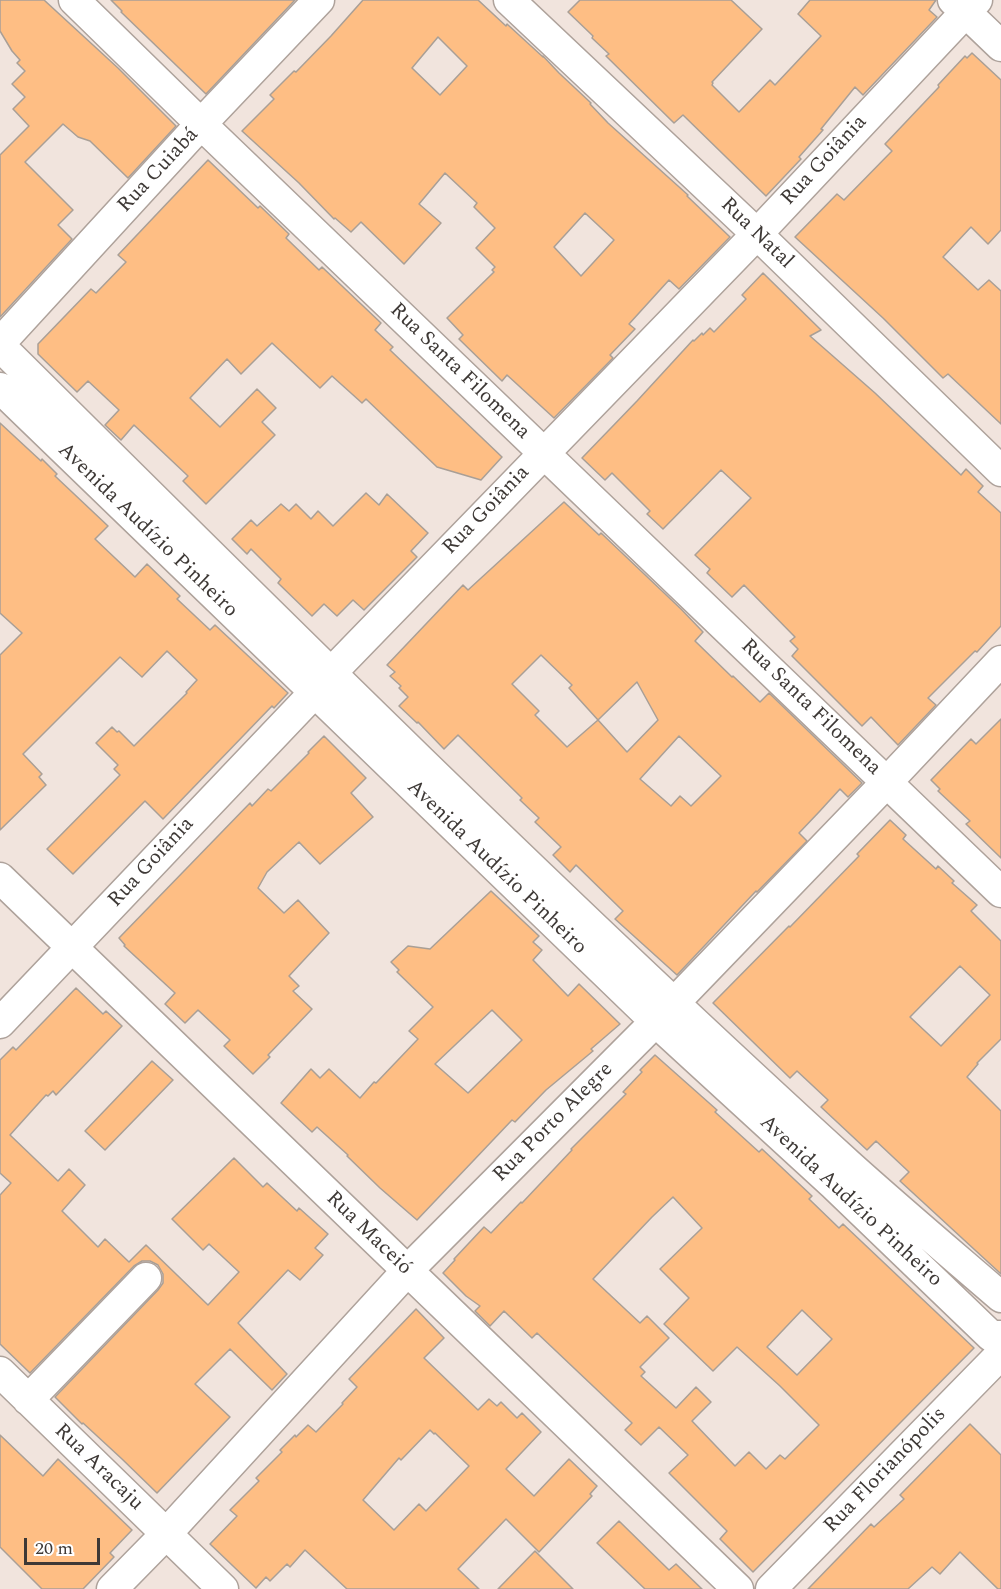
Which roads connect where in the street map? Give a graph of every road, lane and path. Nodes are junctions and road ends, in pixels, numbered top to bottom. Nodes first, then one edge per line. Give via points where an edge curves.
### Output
1 (74, 0) edge
2 (319, 0) edge
3 (509, 0) edge
4 (965, 4) edge
5 (1001, 46) edge
6 (201, 124) junction
7 (757, 234) junction
8 (0, 345) edge
9 (0, 388) edge
10 (543, 453) junction
11 (1001, 471) edge
12 (196, 559) junction
13 (1001, 661) edge
14 (322, 683) junction
15 (887, 782) junction
16 (0, 878) edge
17 (1001, 892) edge
18 (72, 948) junction
19 (665, 1012) junction
20 (0, 1023) edge
21 (843, 1176) junction
22 (407, 1271) junction
23 (146, 1278) dead end
24 (1001, 1297) edge
25 (1001, 1336) edge
26 (1001, 1354) edge
27 (10, 1388) edge
28 (166, 1534) junction
29 (112, 1589) edge
30 (223, 1589) edge
31 (738, 1589) edge
32 (771, 1589) edge

1 - 6 street, Rua Santa Filomena
2 - 6 street, Rua Cuiabá
3 - 7 street, Rua Natal
4 - 5 street
4 - 7 street, Rua Goiânia
6 - 8 street, Rua Cuiabá
6 - 10 street, Rua Santa Filomena
7 - 10 street, Rua Goiânia
7 - 11 street, Rua Natal
8 - 12 street, Avenida Audízio Pinheiro
9 - 12 street, Avenida Audízio Pinheiro
10 - 14 street, Rua Goiânia
10 - 15 street, Rua Santa Filomena
12 - 14 street, Avenida Audízio Pinheiro
13 - 15 street, Rua Porto Alegre
14 - 18 street, Rua Goiânia
14 - 19 street, Avenida Audízio Pinheiro
15 - 17 street, Rua Santa Filomena
15 - 19 street, Rua Porto Alegre
16 - 18 street, Rua Maceió
18 - 20 street, Rua Goiânia
18 - 22 street, Rua Maceió
19 - 21 street, Avenida Audízio Pinheiro
19 - 22 street, Rua Porto Alegre
21 - 24 street, Avenida Audízio Pinheiro
21 - 25 street, Avenida Audízio Pinheiro via 991,1336
22 - 28 street, Rua Porto Alegre
22 - 31 street, Rua Maceió
23 - 27 street
26 - 32 street, Rua Florianópolis
27 - 28 street, Rua Aracaju
28 - 29 street, Rua Porto Alegre
28 - 30 street, Rua Aracaju

